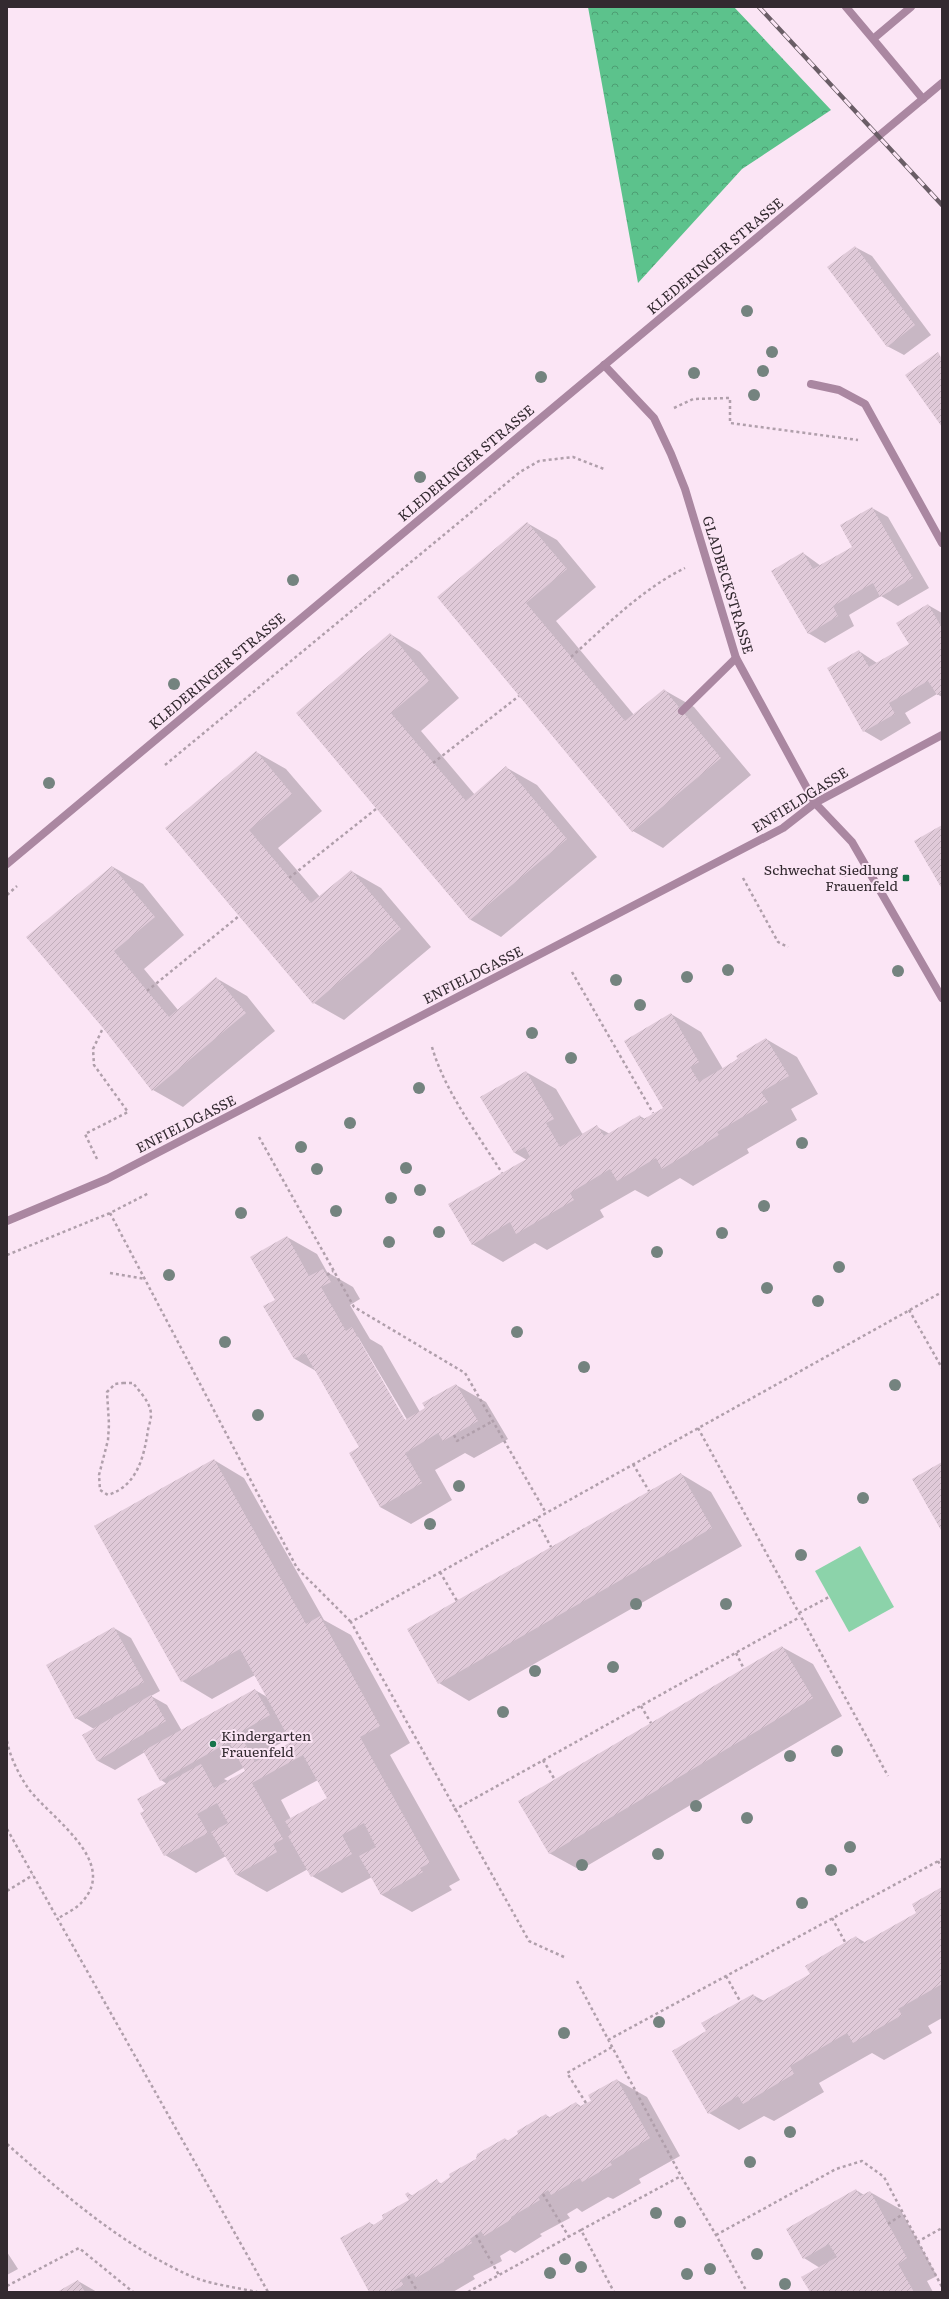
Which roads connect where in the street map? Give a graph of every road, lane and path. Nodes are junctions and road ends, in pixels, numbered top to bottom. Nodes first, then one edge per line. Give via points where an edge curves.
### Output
1 (846, 7) edge
2 (911, 7) edge
3 (873, 39) junction
4 (942, 83) edge
5 (923, 99) junction
6 (604, 365) junction
7 (811, 384) dead end
8 (654, 418) junction
9 (888, 444) junction
10 (604, 469) dead end
11 (942, 543) edge
12 (706, 558) junction
13 (571, 657) dead end
14 (736, 658) junction
15 (519, 696) dead end
16 (682, 711) dead end
17 (942, 735) edge
18 (433, 763) dead end
19 (160, 769) dead end
20 (815, 803) junction
21 (376, 808) dead end
22 (7, 864) edge
23 (289, 878) dead end
24 (742, 878) dead end
25 (19, 884) dead end
26 (7, 894) edge
27 (240, 916) dead end
28 (788, 947) dead end
29 (572, 972) dead end
30 (146, 991) dead end
31 (942, 998) edge
32 (103, 1028) dead end
33 (432, 1047) dead end
34 (653, 1113) dead end
35 (259, 1137) dead end
36 (502, 1173) dead end
37 (107, 1179) junction
38 (148, 1193) dead end
39 (110, 1213) junction
40 (7, 1221) edge
41 (7, 1255) edge
42 (333, 1271) junction
43 (110, 1273) dead end
44 (327, 1275) dead end
45 (145, 1280) junction
46 (942, 1292) edge
47 (909, 1310) junction
48 (942, 1368) edge
49 (107, 1400) joint
50 (493, 1421) junction
51 (698, 1428) junction
52 (454, 1435) dead end
53 (633, 1464) junction
54 (649, 1491) dead end
55 (546, 1513) junction
56 (536, 1519) junction
57 (551, 1547) dead end
58 (440, 1572) junction
59 (829, 1597) dead end
60 (457, 1601) dead end
61 (799, 1614) junction
62 (800, 1617) junction
63 (351, 1622) junction
64 (736, 1653) junction
65 (744, 1669) dead end
66 (641, 1706) junction
67 (651, 1723) dead end
68 (7, 1741) edge
69 (544, 1760) junction
70 (888, 1776) dead end
71 (555, 1780) dead end
72 (454, 1810) junction
73 (7, 1829) edge
74 (942, 1859) edge
75 (938, 1861) junction
76 (942, 1868) edge
77 (33, 1875) junction
78 (7, 1891) edge
79 (832, 1918) junction
80 (57, 1919) junction
81 (845, 1942) dead end
82 (564, 1957) dead end
83 (726, 1976) junction
84 (577, 1981) dead end
85 (740, 2001) dead end
86 (608, 2040) junction
87 (612, 2047) junction
88 (586, 2104) dead end
89 (7, 2144) edge
90 (681, 2176) junction
91 (543, 2194) dead end
92 (904, 2214) junction
93 (888, 2224) dead end
94 (942, 2228) edge
95 (581, 2230) junction
96 (476, 2235) dead end
97 (716, 2235) junction
98 (569, 2237) junction
99 (917, 2242) junction
100 (499, 2275) junction
101 (408, 2276) dead end
102 (7, 2286) edge
103 (942, 2287) edge
104 (133, 2292) edge
105 (256, 2292) edge
106 (268, 2292) edge
107 (418, 2292) edge
108 (468, 2292) edge
109 (614, 2292) edge
110 (746, 2292) edge

1 - 3 street
2 - 3 street
3 - 5 street
4 - 5 street, KLEDERINGER STRASSE
5 - 6 street, KLEDERINGER STRASSE
6 - 8 street, GLADBECKSTRASSE
6 - 22 street, KLEDERINGER STRASSE
7 - 9 street via 839,390 865,404
8 - 9 path via 693,399 730,398 730,423
8 - 12 street, GLADBECKSTRASSE via 672,454
9 - 11 street
10 - 19 path via 573,457 539,461 520,472
12 - 13 path via 668,576
12 - 14 street, GLADBECKSTRASSE
14 - 16 street
14 - 20 street, GLADBECKSTRASSE
15 - 18 path
17 - 20 street, ENFIELDGASSE
20 - 31 street, GLADBECKSTRASSE via 852,842
20 - 37 street, ENFIELDGASSE via 783,828
21 - 23 path
24 - 28 path via 778,942
25 - 26 path
27 - 30 path
29 - 34 path
32 - 37 path via 93,1049 94,1065 128,1112 85,1134
33 - 36 path via 436,1063
35 - 42 path
37 - 40 street, ENFIELDGASSE
38 - 39 path
39 - 41 path
39 - 45 path
42 - 44 path
42 - 50 path via 354,1308 465,1373
43 - 45 path
45 - 63 path via 297,1568
46 - 47 path
47 - 48 path
47 - 51 path
49 - 49 path via 108,1440 99,1475 100,1490 108,1495 126,1487 134,1477 147,1442 151,1415 148,1403 133,1383 115,1384 107,1392
50 - 52 path via 458,1442
50 - 55 path
51 - 53 path
51 - 61 path
53 - 54 path
53 - 55 path
55 - 56 path
56 - 57 path
56 - 58 path
58 - 60 path
58 - 63 path
59 - 61 path
61 - 62 path
62 - 64 path
62 - 70 path
63 - 72 path
64 - 65 path
64 - 66 path
66 - 67 path
66 - 69 path
68 - 80 path via 9,1751 28,1788 76,1839 90,1860 93,1884 82,1902
69 - 71 path
69 - 72 path
72 - 82 path via 529,1941
73 - 77 path
74 - 75 path
75 - 76 path
75 - 79 path
77 - 78 path
77 - 80 path
79 - 81 path
79 - 83 path
80 - 106 path
83 - 85 path
83 - 86 path
84 - 86 path
86 - 87 path
87 - 88 path via 567,2073
87 - 90 path
89 - 105 path via 66,2196 124,2239 187,2274
90 - 95 path
90 - 97 path
91 - 98 path
92 - 93 path
92 - 97 path via 884,2177 862,2161 836,2169
92 - 99 path
94 - 99 path
95 - 98 path
95 - 109 path
96 - 100 path
97 - 110 path
98 - 100 path
99 - 103 path
100 - 108 path
101 - 107 path
102 - 104 path via 79,2248

